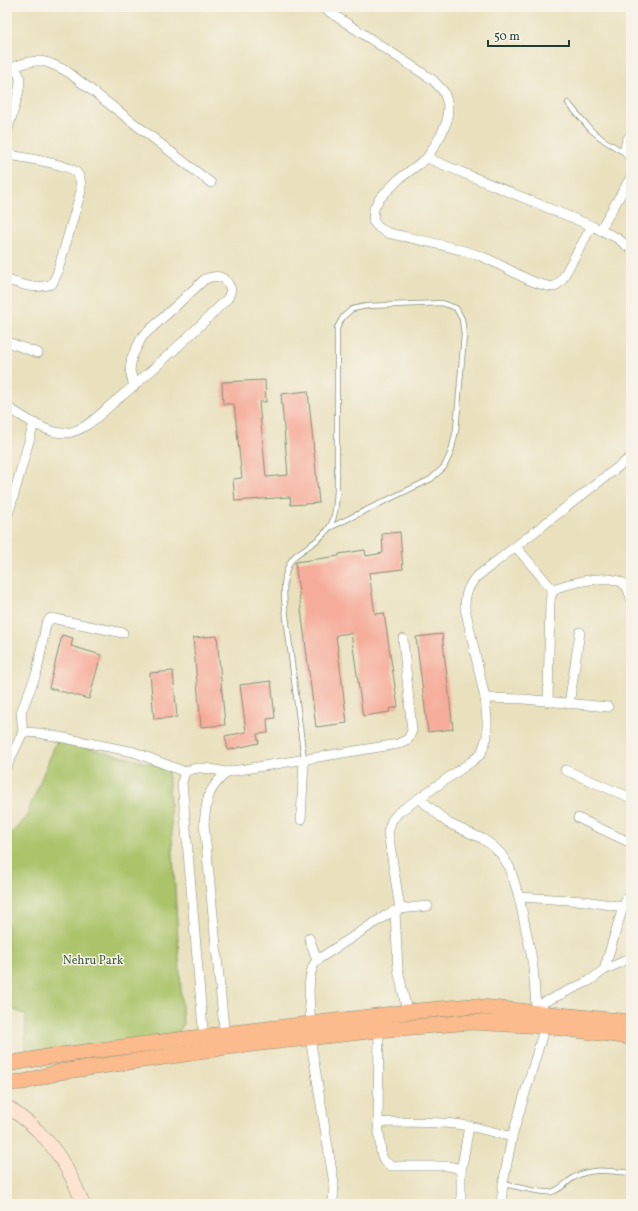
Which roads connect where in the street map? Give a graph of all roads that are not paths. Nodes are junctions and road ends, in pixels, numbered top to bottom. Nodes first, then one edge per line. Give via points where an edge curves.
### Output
1 (322, 7) edge
2 (10, 67) edge
3 (568, 103) dead end
4 (7, 134) edge
5 (631, 134) edge
6 (7, 147) edge
7 (629, 157) edge
8 (427, 158) junction
9 (631, 177) edge
10 (211, 184) dead end
11 (592, 226) junction
12 (600, 230) junction
13 (631, 249) edge
14 (7, 280) edge
15 (7, 342) edge
16 (38, 353) dead end
17 (134, 387) junction
18 (7, 407) edge
19 (34, 423) junction
20 (630, 459) edge
21 (7, 519) edge
22 (329, 528) junction
23 (516, 546) junction
24 (554, 591) junction
25 (631, 600) edge
26 (580, 632) dead end
27 (123, 633) dead end
28 (403, 639) dead end
29 (485, 698) junction
30 (548, 702) junction
31 (569, 704) junction
32 (608, 706) dead end
33 (23, 732) junction
34 (304, 759) junction
35 (7, 766) edge
36 (565, 770) dead end
37 (186, 772) junction
38 (227, 772) junction
39 (419, 798) junction
40 (631, 798) edge
41 (578, 818) dead end
42 (301, 820) dead end
43 (631, 843) edge
44 (631, 890) edge
45 (518, 897) junction
46 (428, 906) dead end
47 (623, 907) junction
48 (398, 910) junction
49 (309, 938) dead end
50 (631, 958) edge
51 (317, 960) junction
52 (604, 970) junction
53 (536, 1009) junction
54 (407, 1012) junction
55 (631, 1022) edge
56 (545, 1026) junction
57 (310, 1030) junction
58 (379, 1030) junction
59 (631, 1037) edge
60 (225, 1040) junction
61 (205, 1044) junction
62 (7, 1064) edge
63 (7, 1083) edge
64 (7, 1106) edge
65 (378, 1122) junction
66 (469, 1126) junction
67 (512, 1137) junction
68 (461, 1172) junction
69 (631, 1173) edge
70 (503, 1184) junction
71 (83, 1204) edge
72 (331, 1204) edge
73 (461, 1204) edge
74 (501, 1204) edge

1 - 8 street via 433,80 444,92 448,105 447,121
2 - 4 street via 20,75 20,84
2 - 10 street via 27,62 50,62 68,72
3 - 7 lane via 591,130
5 - 7 street via 625,148
6 - 14 street via 15,156 76,172 81,191 52,284 33,287
8 - 11 street
8 - 11 street via 399,179 380,198 374,208 373,221 379,228 388,233 467,251 536,283 554,287 561,281
9 - 12 street
11 - 12 street
12 - 13 street via 617,238
15 - 16 street
17 - 17 street via 228,298 231,290 228,282 220,276 205,279 142,337 132,357 130,370
17 - 19 street via 74,432 53,432
18 - 19 street
19 - 21 street
20 - 23 street
22 - 22 lane via 335,514 337,490 336,349 337,328 343,317 352,309 367,306 442,303 456,308 462,319 464,335 456,430 451,452 444,467 431,479
22 - 34 lane via 319,540 295,555 284,577 285,605
23 - 24 street
23 - 29 street via 475,578 468,586 465,597 465,608
24 - 25 street via 556,588 578,582 614,580 624,584
24 - 30 street via 550,602
26 - 31 street
27 - 33 street via 51,618 46,624 37,672 21,712
28 - 34 street via 412,731 408,739 398,744
29 - 30 street
29 - 39 street via 487,737 481,754
30 - 31 street
31 - 32 street
33 - 35 street
33 - 37 street via 39,732 134,752
34 - 38 street
34 - 42 street
36 - 40 street
37 - 38 street via 192,768
37 - 61 street via 182,782
38 - 60 street via 215,782 209,793 204,823
39 - 45 street via 448,823 483,839 501,854 510,868
39 - 48 street via 399,812 392,820 388,832
41 - 43 street
44 - 47 street
45 - 47 street via 585,901
45 - 53 street via 533,967
46 - 48 street
47 - 52 street
48 - 51 street via 375,921
48 - 54 street via 398,969
49 - 51 street
50 - 52 street
51 - 57 street via 310,974
52 - 53 street
53 - 54 main road via 471,1006
53 - 55 main road
54 - 57 main road
56 - 58 main road via 471,1022
56 - 59 main road
56 - 67 street
57 - 58 main road
57 - 60 main road
57 - 72 street via 334,1184
58 - 65 street
60 - 61 main road
61 - 62 main road via 53,1056
61 - 63 main road via 59,1072 24,1082
64 - 71 street via 39,1131 62,1161
65 - 66 street
65 - 68 street via 380,1153 384,1161 391,1166 448,1166
66 - 67 street
66 - 68 street
67 - 70 street
68 - 73 street
69 - 70 lane via 598,1170 574,1177 552,1192
70 - 74 street

